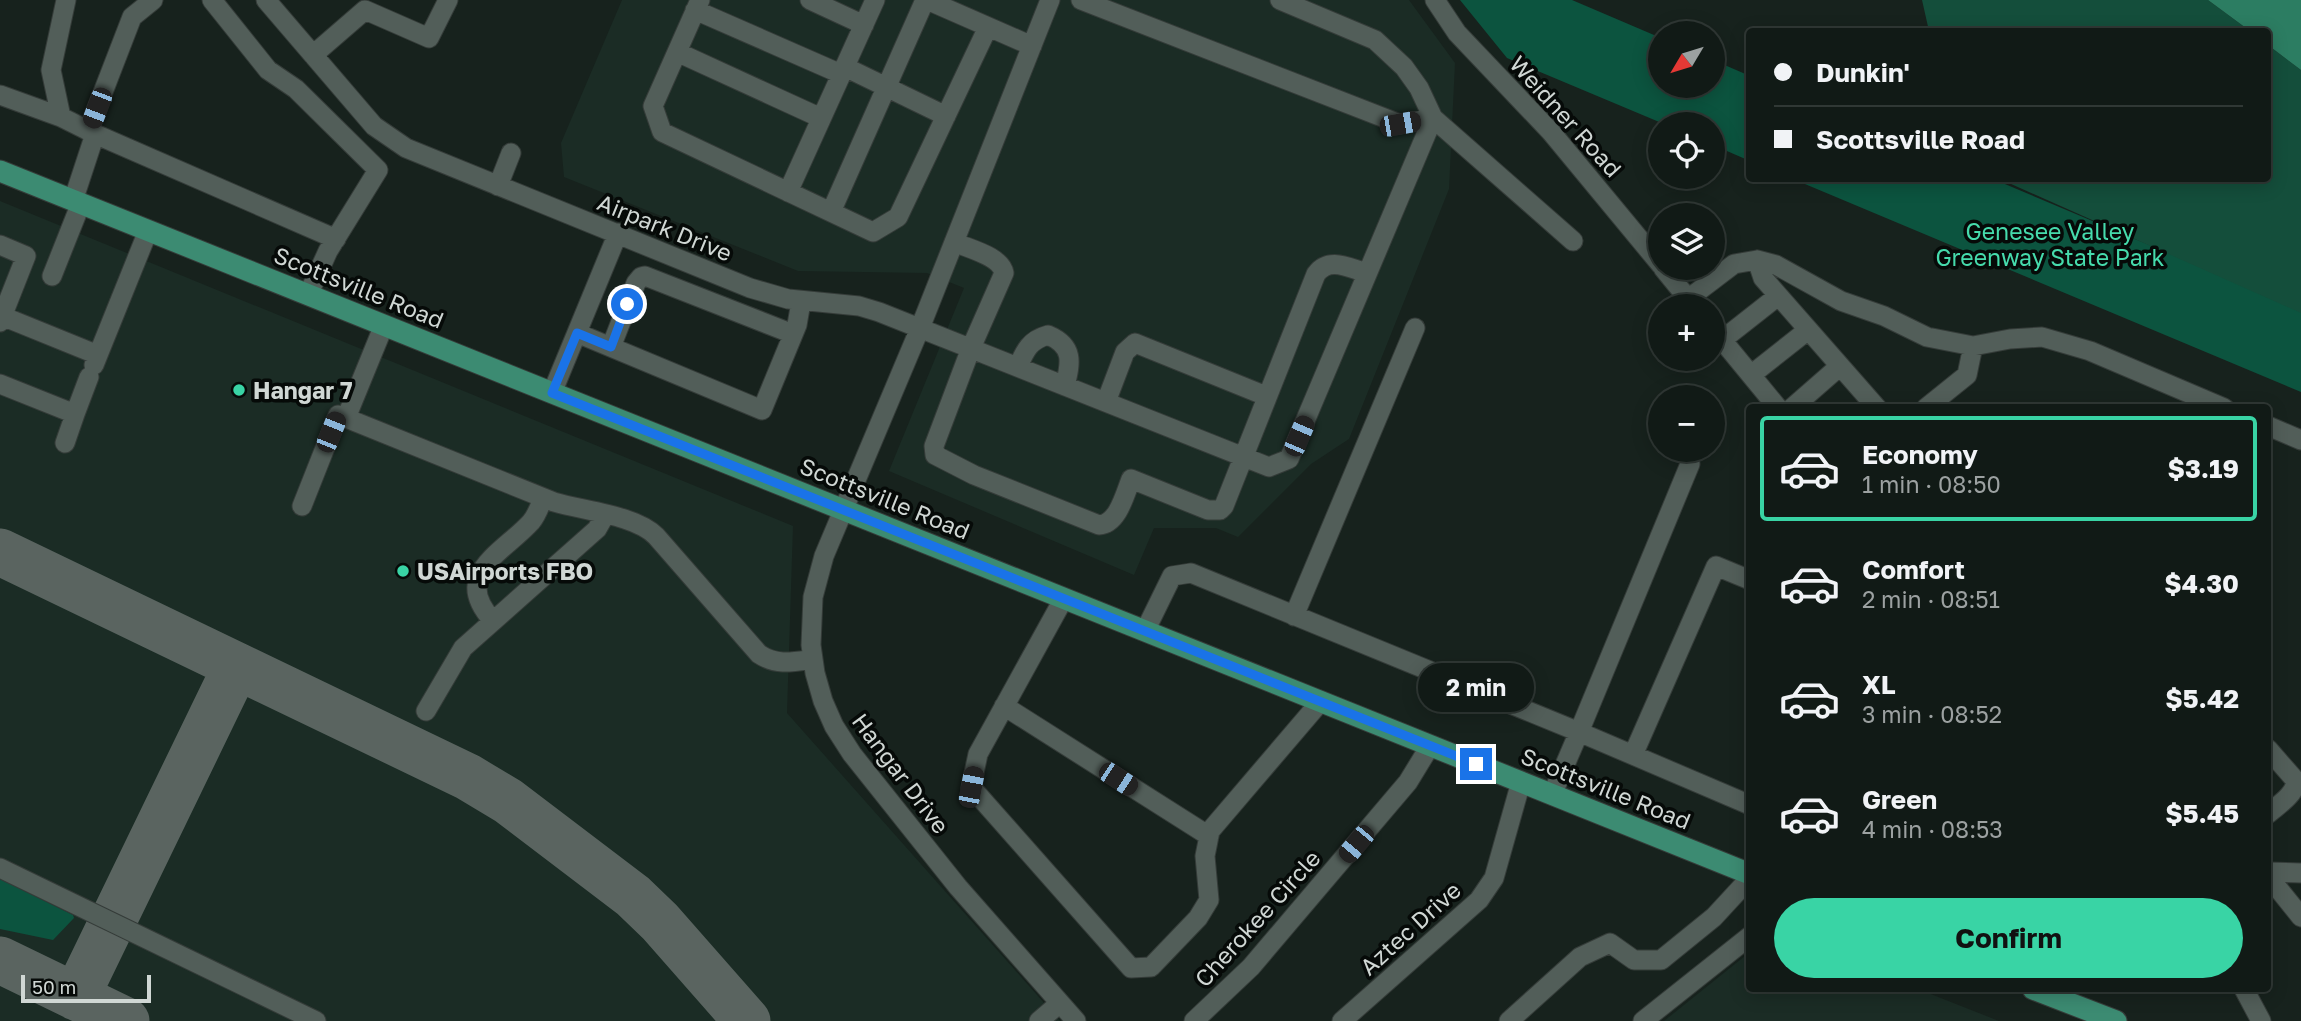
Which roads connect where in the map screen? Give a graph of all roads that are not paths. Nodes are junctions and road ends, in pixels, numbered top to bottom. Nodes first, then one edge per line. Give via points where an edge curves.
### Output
1 (66, 0) edge
2 (153, 0) edge
3 (212, 0) edge
4 (266, 0) edge
5 (448, 0) edge
6 (810, 0) edge
7 (875, 0) edge
8 (926, 0) edge
9 (1050, 0) edge
10 (1081, 0) edge
11 (1280, 0) edge
12 (1435, 0) edge
13 (361, 5) edge
14 (697, 5) edge
15 (864, 25) junction
16 (988, 27) junction
17 (1032, 46) junction
18 (677, 52) junction
19 (313, 55) junction
20 (843, 71) junction
21 (887, 87) junction
22 (0, 95) edge
23 (946, 116) junction
24 (61, 117) junction
25 (821, 118) junction
26 (1433, 118) junction
27 (92, 133) junction
28 (511, 153) dead end
29 (0, 171) edge
30 (498, 186) junction
31 (788, 192) junction
32 (77, 202) junction
33 (831, 212) junction
34 (148, 230) junction
35 (618, 233) junction
36 (335, 239) junction
37 (1573, 241) dead end
38 (954, 242) junction
39 (0, 246) edge
40 (1648, 249) edge
41 (1757, 260) junction
42 (1367, 273) junction
43 (52, 276) dead end
44 (1673, 280) edge
45 (1684, 294) edge
46 (1701, 294) edge
47 (308, 295) junction
48 (1778, 296) junction
49 (801, 302) junction
50 (1, 319) edge
51 (384, 325) junction
52 (920, 328) junction
53 (1415, 328) dead end
54 (1725, 330) edge
55 (1808, 330) junction
56 (577, 333) junction
57 (793, 334) junction
58 (1725, 343) edge
59 (1973, 346) junction
60 (611, 347) junction
61 (971, 348) junction
62 (94, 366) junction
63 (1840, 366) junction
64 (1018, 367) junction
65 (1751, 375) junction
66 (0, 384) edge
67 (1065, 386) junction
68 (552, 393) junction
69 (1266, 396) junction
70 (1106, 402) junction
71 (1775, 404) edge
72 (1797, 404) edge
73 (1867, 404) edge
74 (1931, 404) edge
75 (2215, 404) edge
76 (75, 414) junction
77 (346, 418) junction
78 (2271, 427) edge
79 (2301, 440) edge
80 (65, 443) dead end
81 (1243, 456) junction
82 (1690, 464) dead end
83 (543, 498) junction
84 (302, 506) dead end
85 (844, 509) junction
86 (605, 515) junction
87 (1746, 578) edge
88 (1064, 598) junction
89 (1294, 616) junction
90 (494, 621) junction
91 (1145, 631) junction
92 (813, 659) junction
93 (1321, 701) junction
94 (1004, 706) junction
95 (426, 711) dead end
96 (1579, 732) junction
97 (1430, 746) junction
98 (2271, 752) edge
99 (1633, 755) junction
100 (1521, 782) junction
101 (1552, 795) junction
102 (1746, 804) edge
103 (2271, 811) edge
104 (1209, 836) junction
105 (0, 868) edge
106 (2301, 873) edge
107 (1746, 874) edge
108 (2271, 874) edge
109 (2271, 878) edge
110 (1746, 881) edge
111 (2301, 917) edge
112 (1746, 939) edge
113 (2042, 992) edge
114 (2246, 992) edge
115 (1060, 1003) junction
116 (316, 1021) edge
117 (1040, 1021) edge
118 (1076, 1021) edge
119 (1194, 1021) edge
120 (1342, 1021) edge
121 (1508, 1021) edge
122 (1643, 1021) edge
123 (2116, 1021) edge
124 (2261, 1021) edge

1 - 24 street via 51,70
2 - 27 street via 132,17
3 - 36 street via 268,70 296,89 377,170
4 - 19 street, Airpark Drive
5 - 13 street via 429,38
6 - 15 street
7 - 15 street
8 - 16 street
8 - 21 street
9 - 17 street
10 - 26 street via 1400,124
11 - 26 street via 1375,40 1404,67
12 - 40 street, Weidner Road via 1457,33 1550,132
13 - 19 street
14 - 18 street
14 - 20 street
15 - 20 street
16 - 17 street
16 - 23 street
17 - 38 street
18 - 25 street
18 - 31 street via 653,106 662,132
19 - 30 street, Airpark Drive via 384,134 419,154
20 - 21 street
20 - 25 street
21 - 23 street
21 - 33 street
22 - 24 street
23 - 33 street via 898,217 873,232
24 - 27 street
25 - 31 street
26 - 37 street
26 - 42 street, Airpark Drive
27 - 32 street
27 - 36 street
28 - 30 street
29 - 32 main road, Scottsville Road
30 - 35 street, Airpark Drive
31 - 33 street
32 - 34 main road, Scottsville Road
32 - 43 street
34 - 47 main road, Scottsville Road
34 - 62 street
35 - 49 street, Airpark Drive via 750,288
35 - 56 street
36 - 47 street
38 - 52 street
38 - 61 street via 1004,268
39 - 50 street via 26,256
41 - 46 street via 1734,264
41 - 48 street via 1763,278
41 - 59 street via 1776,265 1841,302 1927,337
42 - 69 street via 1334,263 1322,266
42 - 81 street, Airpark Drive via 1289,459 1269,467
44 - 45 street, Weidner Road
47 - 51 main road, Scottsville Road
48 - 54 street
48 - 55 street
49 - 52 street, Airpark Drive via 859,306
49 - 57 street
50 - 62 street
51 - 68 main road, Scottsville Road
51 - 77 street
52 - 61 street, Airpark Drive
52 - 85 street
53 - 89 street
55 - 63 street
55 - 65 street
56 - 60 street
56 - 68 street
57 - 60 street via 645,276 636,283
57 - 60 street via 762,410
58 - 65 street
59 - 74 street via 1967,374
59 - 75 street via 2042,337
61 - 64 street, Airpark Drive
61 - 81 street via 934,446 935,455 1099,525 1106,525 1117,512 1131,479 1208,510 1220,510
62 - 76 street
63 - 72 street
63 - 73 street
64 - 67 street, Airpark Drive
64 - 67 street via 1025,349 1036,338 1048,335 1060,340 1068,352
65 - 71 street
66 - 76 street
67 - 70 street, Airpark Drive
68 - 85 main road, Scottsville Road
69 - 70 street via 1135,343 1125,352
69 - 81 street
70 - 81 street, Airpark Drive
76 - 80 street
77 - 83 street
77 - 84 street via 338,415
78 - 79 street
82 - 96 street
83 - 86 street
83 - 90 street via 530,523 489,561 477,584 477,599
85 - 88 main road, Scottsville Road
85 - 92 street, Hangar Drive via 815,583
86 - 90 street via 597,529
86 - 92 street via 631,520 651,531 759,654 783,663
87 - 99 street via 1716,566
88 - 91 main road, Scottsville Road
88 - 94 street
89 - 91 street via 1191,573 1172,576
89 - 96 street
90 - 95 street via 458,654
91 - 93 main road, Scottsville Road
92 - 115 street, Hangar Drive via 823,701 852,754 958,887
93 - 97 main road, Scottsville Road
93 - 104 street
94 - 104 street
94 - 104 street via 978,754 971,787 1131,968 1151,967 1209,900 1205,856
96 - 99 street
96 - 101 street
97 - 100 main road, Scottsville Road
97 - 119 street, Cherokee Circle via 1408,782 1251,968
98 - 103 street via 2296,781 2292,793
99 - 102 street
100 - 101 main road, Scottsville Road
100 - 120 street, Aztec Drive via 1494,878 1479,900
101 - 107 main road, Scottsville Road
105 - 116 street
106 - 108 street
109 - 111 street
110 - 121 street via 1714,917 1661,960 1634,960 1610,943 1580,957
112 - 122 street
113 - 123 main road
114 - 124 street
115 - 117 street
115 - 118 street, Hangar Drive

